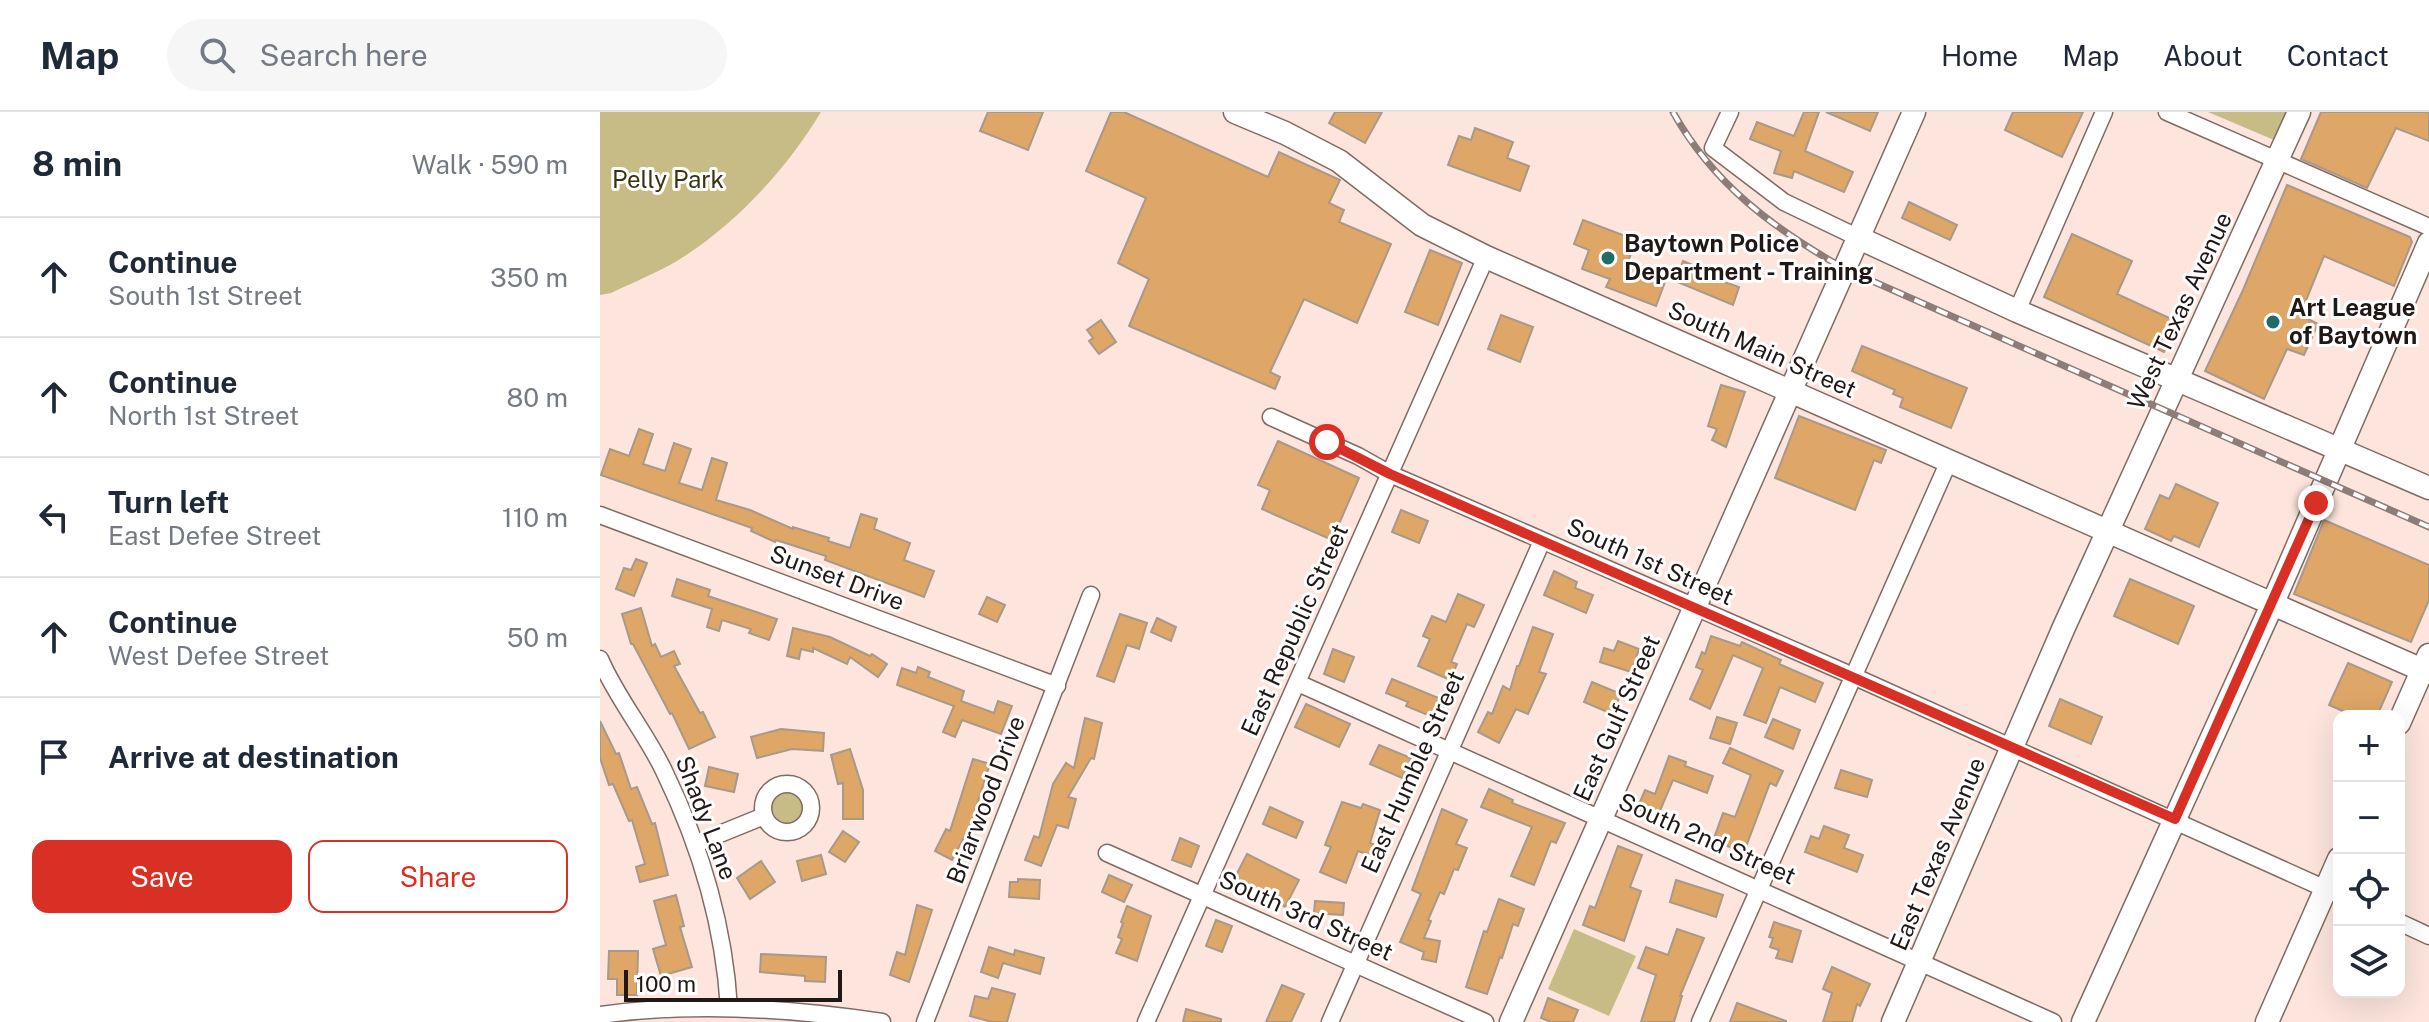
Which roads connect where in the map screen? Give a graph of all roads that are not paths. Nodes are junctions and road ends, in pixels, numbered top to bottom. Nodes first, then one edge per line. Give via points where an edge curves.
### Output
1 (1235, 112) edge
2 (1730, 112) edge
3 (1914, 112) edge
4 (2104, 112) edge
5 (2167, 112) edge
6 (2299, 112) edge
7 (2279, 161) junction
8 (2429, 227) edge
9 (1859, 238) junction
10 (2429, 243) edge
11 (1486, 257) junction
12 (2017, 311) junction
13 (2177, 379) junction
14 (1791, 392) junction
15 (1271, 417) dead end
16 (2340, 448) junction
17 (1949, 461) junction
18 (1390, 474) junction
19 (2429, 488) edge
20 (600, 515) edge
21 (2108, 532) junction
22 (1542, 541) junction
23 (1091, 595) dead end
24 (2272, 605) junction
25 (1695, 608) junction
26 (600, 659) edge
27 (2427, 666) edge
28 (1853, 676) junction
29 (1298, 683) junction
30 (1057, 686) junction
31 (2405, 711) edge
32 (2012, 747) junction
33 (1448, 750) junction
34 (764, 816) dead end
35 (1601, 818) junction
36 (2175, 819) junction
37 (695, 844) junction
38 (1107, 853) dead end
39 (1758, 888) junction
40 (2332, 892) edge
41 (1203, 896) junction
42 (2405, 925) edge
43 (2429, 936) edge
44 (1921, 961) junction
45 (1356, 964) junction
46 (729, 1008) junction
47 (600, 1015) edge
48 (882, 1022) edge
49 (925, 1022) edge
50 (1146, 1022) edge
51 (1330, 1022) edge
52 (1485, 1022) edge
53 (1511, 1022) edge
54 (1700, 1022) edge
55 (1893, 1022) edge
56 (2053, 1022) edge
57 (2083, 1022) edge
58 (2267, 1022) edge

1 - 11 main road, South Main Street via 1339,161 1422,225
2 - 9 street via 1713,148 1784,202
3 - 9 main road, East Gulf Street
4 - 12 street
5 - 7 street
6 - 7 main road, West Texas Avenue
7 - 8 street
7 - 13 main road, West Texas Avenue
9 - 12 main road
9 - 14 main road, East Gulf Street
10 - 16 main road
11 - 14 main road, South Main Street
11 - 18 street, East Republic Street
12 - 13 main road
13 - 16 main road
13 - 21 main road, West Texas Avenue
14 - 17 main road, South Main Street
14 - 25 main road, East Gulf Street
15 - 18 street, South 1st Street
16 - 19 main road
16 - 24 main road
17 - 21 main road, South Main Street
17 - 28 street
18 - 22 street, South 1st Street
18 - 29 street, East Republic Street
20 - 30 street, Sunset Drive
21 - 24 main road, South Main Street
21 - 32 main road, East Texas Avenue
22 - 25 street, South 1st Street
22 - 33 street, East Humble Street
23 - 30 street, Briarwood Drive
24 - 27 main road, South Main Street
24 - 36 main road
25 - 28 street, South 1st Street
25 - 35 main road, East Gulf Street
26 - 37 street, Shady Lane via 664,770
27 - 31 main road
28 - 32 street, South 1st Street
28 - 39 street
29 - 33 street, South 2nd Street
29 - 41 street, East Republic Street
30 - 49 street, Briarwood Drive
32 - 36 street, South 1st Street
32 - 44 main road, East Texas Avenue
33 - 35 street, South 2nd Street
33 - 45 street, East Humble Street
34 - 37 street
35 - 39 street, South 2nd Street
35 - 53 main road, East Gulf Street
36 - 40 street, South 1st Street
36 - 57 main road
37 - 46 street, Shady Lane via 726,961
38 - 41 street, South 3rd Street
39 - 44 street, South 2nd Street
39 - 54 street
40 - 58 main road
41 - 45 street, South 3rd Street
41 - 50 street, East Republic Street
42 - 43 street
44 - 55 main road, East Texas Avenue
44 - 56 street, South 2nd Street
45 - 51 street, East Humble Street
45 - 52 street, South 3rd Street
46 - 47 street
46 - 48 street via 808,1011

